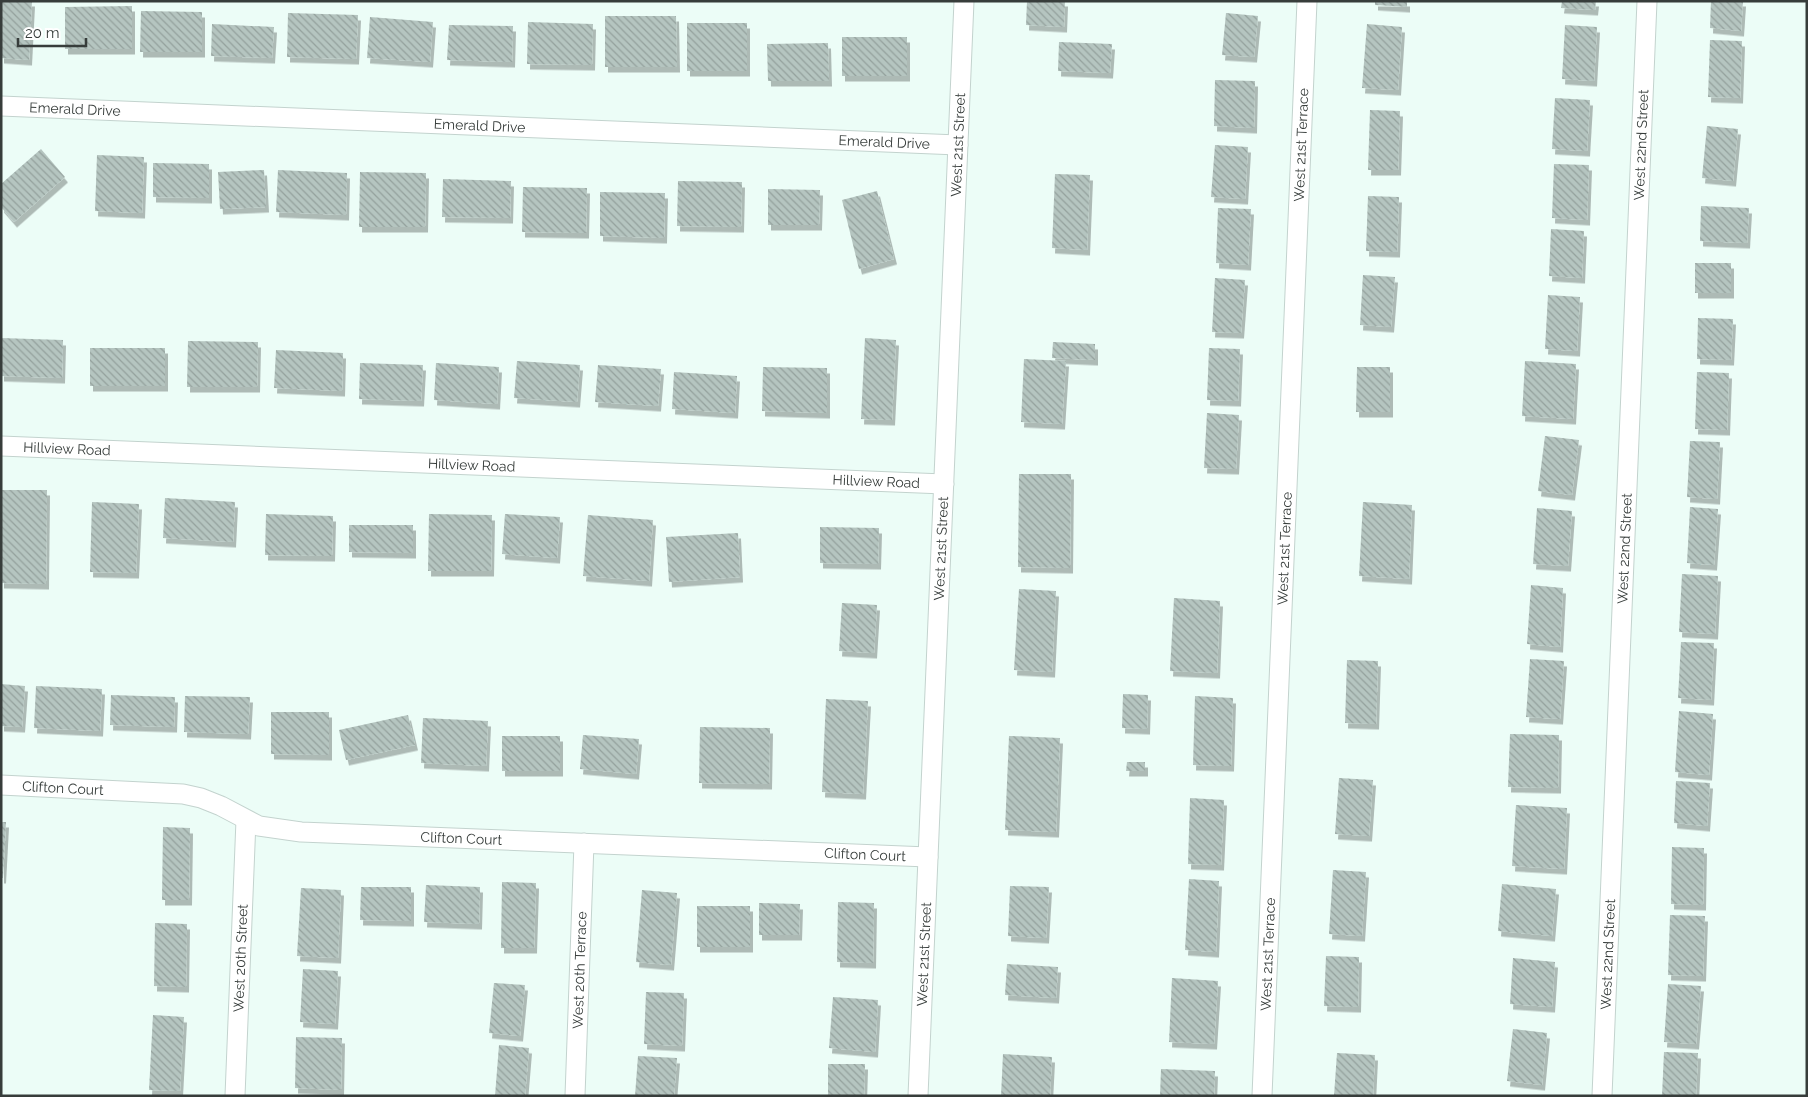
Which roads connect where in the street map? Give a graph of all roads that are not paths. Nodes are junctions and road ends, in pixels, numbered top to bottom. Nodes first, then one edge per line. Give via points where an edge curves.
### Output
1 (964, 1) edge
2 (1307, 1) edge
3 (1647, 1) edge
4 (1, 106) edge
5 (958, 145) junction
6 (1, 446) edge
7 (944, 484) junction
8 (1, 785) edge
9 (246, 820) junction
10 (584, 843) junction
11 (928, 857) junction
12 (235, 1096) edge
13 (575, 1096) edge
14 (918, 1096) edge
15 (1262, 1096) edge
16 (1602, 1096) edge

1 - 5 street, West 21st Street
2 - 15 street, West 21st Terrace
3 - 16 street, West 22nd Street
4 - 5 street, Emerald Drive
5 - 7 street, West 21st Street
6 - 7 street, Hillview Road
7 - 11 street, West 21st Street
8 - 9 street, Clifton Court via 183,794 221,806
9 - 10 street, Clifton Court via 260,826 301,832
9 - 12 street, West 20th Street
10 - 11 street, Clifton Court
10 - 13 street, West 20th Terrace
11 - 14 street, West 21st Street

